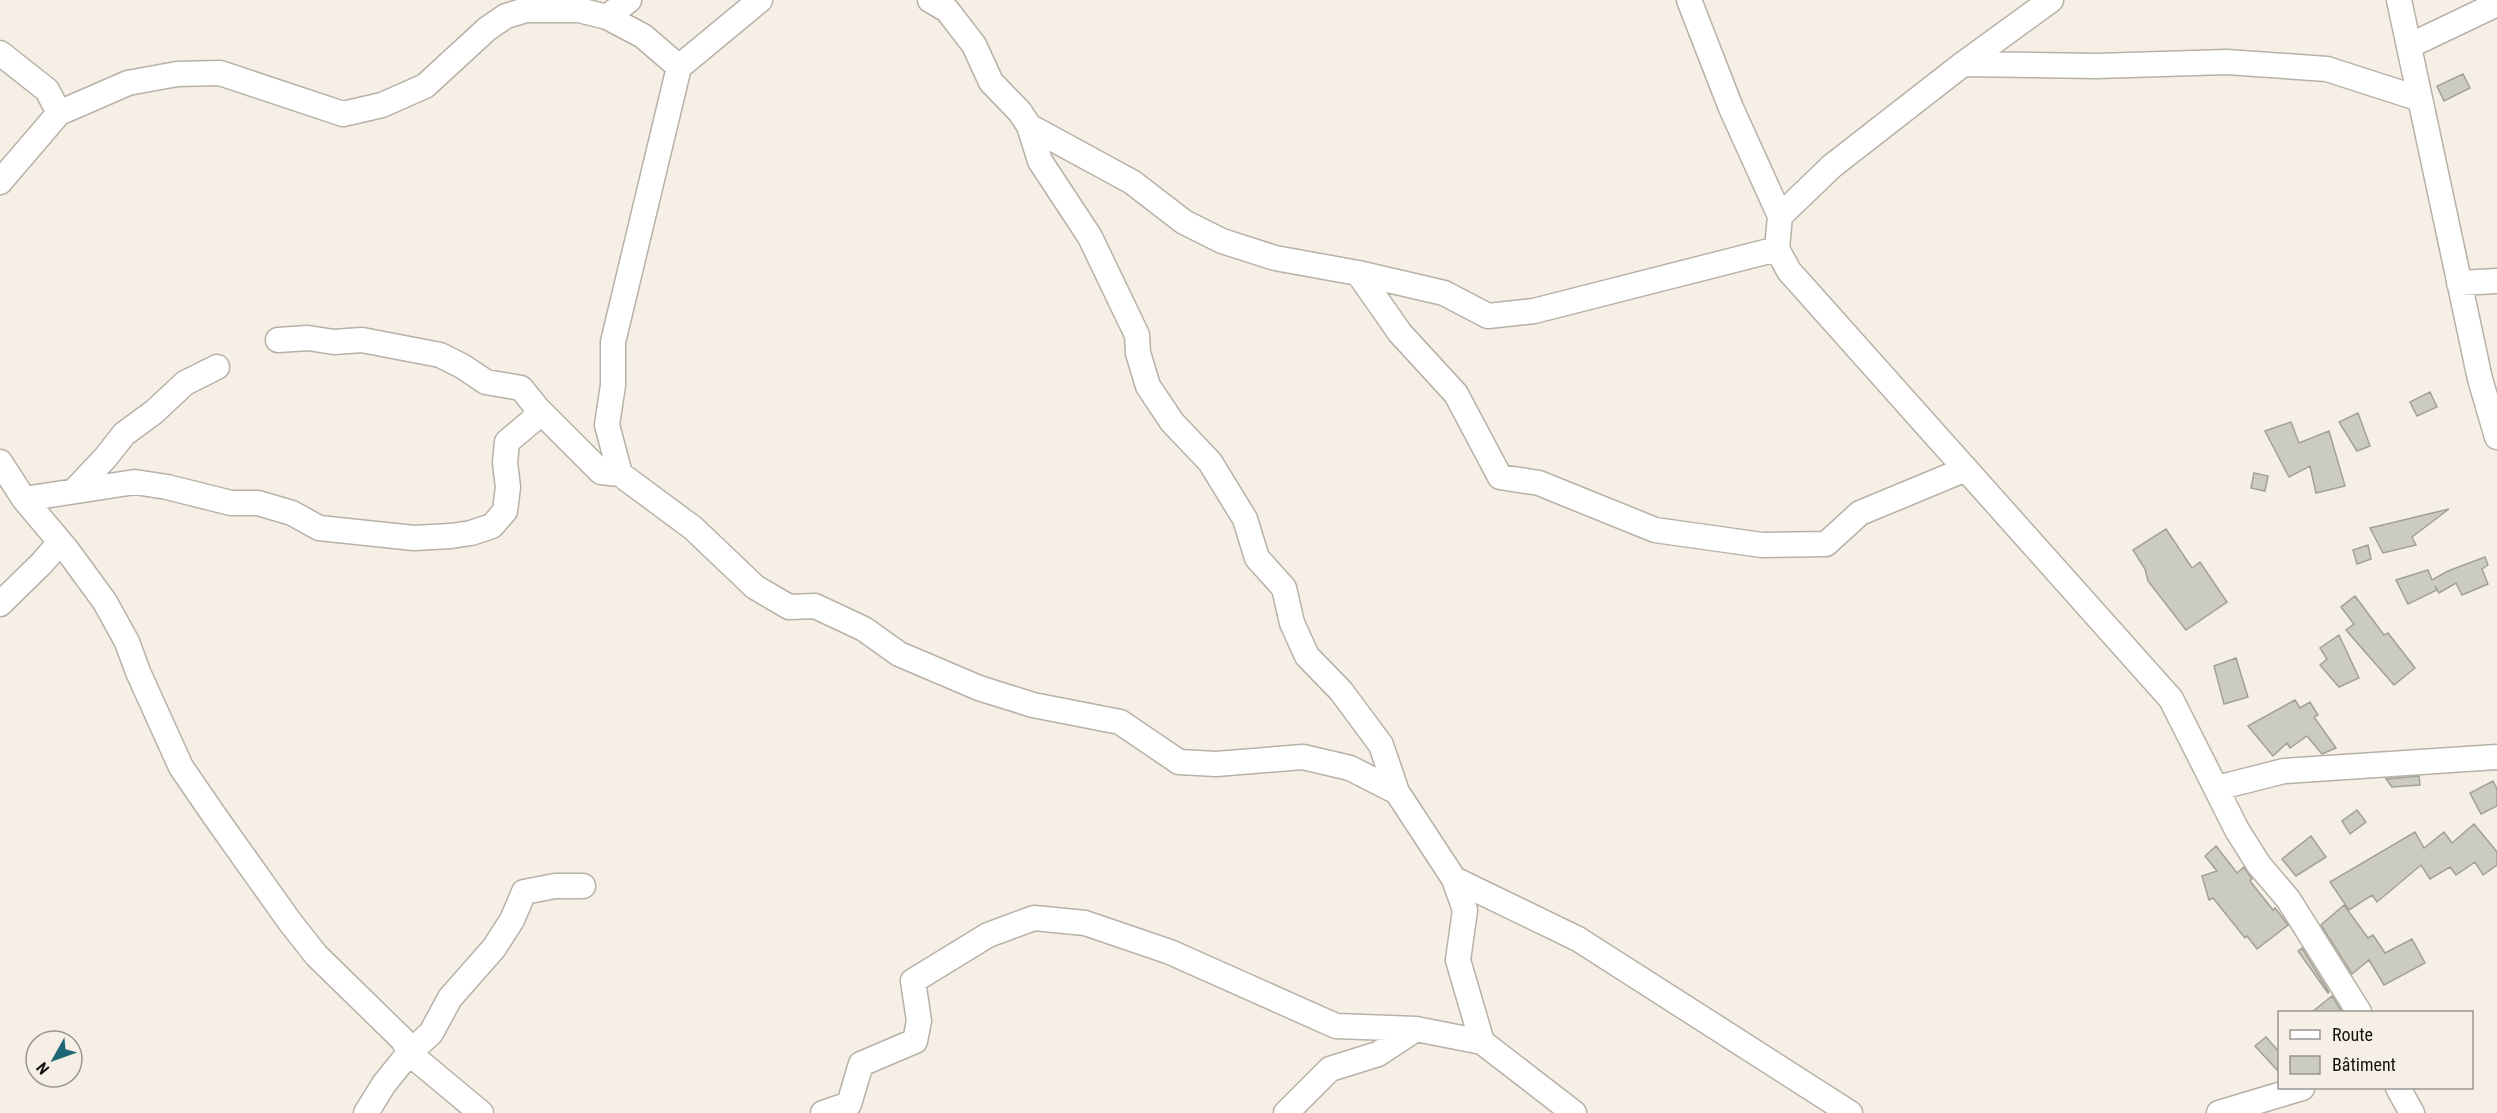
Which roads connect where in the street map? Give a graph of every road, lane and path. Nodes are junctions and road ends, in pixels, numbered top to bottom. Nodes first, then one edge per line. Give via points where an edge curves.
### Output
1 (629, 0) edge
2 (760, 0) edge
3 (930, 0) edge
4 (1689, 0) edge
5 (2051, 0) edge
6 (2399, 0) edge
7 (2497, 4) edge
8 (607, 17) junction
9 (2409, 46) junction
10 (0, 53) edge
11 (1963, 64) junction
12 (679, 67) junction
13 (2420, 99) junction
14 (59, 112) junction
15 (1029, 126) junction
16 (0, 182) edge
17 (1780, 216) junction
18 (1777, 249) junction
19 (1358, 273) junction
20 (2497, 281) edge
21 (2459, 283) junction
22 (278, 340) dead end
23 (217, 367) dead end
24 (538, 409) junction
25 (2497, 436) edge
26 (0, 462) edge
27 (1965, 469) junction
28 (620, 474) junction
29 (75, 490) junction
30 (24, 499) junction
31 (60, 542) junction
32 (0, 604) edge
33 (2497, 757) edge
34 (2217, 788) junction
35 (1397, 792) junction
36 (1454, 879) junction
37 (583, 886) dead end
38 (2357, 1011) edge
39 (1416, 1029) junction
40 (1482, 1042) junction
41 (409, 1053) junction
42 (2299, 1089) edge
43 (2399, 1089) edge
44 (366, 1113) edge
45 (481, 1113) edge
46 (823, 1113) edge
47 (1286, 1113) edge
48 (1574, 1113) edge
49 (1850, 1113) edge
50 (2219, 1113) edge
51 (2412, 1113) edge

1 - 8 street
2 - 12 street
3 - 15 street via 947,10 974,45 991,82
4 - 17 street via 1731,108
5 - 11 street
6 - 9 street
7 - 9 street
8 - 12 street via 644,36
8 - 14 street via 554,9 525,10 506,16 425,86 382,105 343,114 220,73 177,74 128,83
9 - 13 street
10 - 14 street via 46,90
11 - 13 street via 2097,66 2227,62 2327,69
11 - 17 street via 1832,165
12 - 28 street via 613,342 613,385 607,425
13 - 21 street
14 - 16 street
15 - 19 street via 1132,182 1185,222 1222,241 1275,258
15 - 35 street via 1040,161 1090,237 1137,335 1148,386 1172,422 1210,462 1245,519 1257,558 1284,588 1292,623 1307,656 1341,691 1381,745
17 - 18 street
18 - 19 street via 1534,311 1488,316 1444,294
18 - 27 street via 1789,271
19 - 27 street via 1400,333 1456,394 1500,477 1539,483 1655,530 1762,545 1826,544 1860,513
20 - 21 street
21 - 25 street
22 - 24 street via 362,340 440,355 486,382 520,388
23 - 29 street via 185,382 124,434
24 - 28 street via 601,472
24 - 29 street via 533,420 507,442 505,511 492,526 471,533 414,538 319,528 292,513 258,503 231,503 135,482
26 - 30 street
27 - 34 street via 2171,699
28 - 35 street via 693,528 755,587 789,607 815,606 864,628 899,654 979,688 1033,705 1120,722 1179,762 1216,764 1303,757 1350,768
29 - 30 street
30 - 31 street
31 - 32 street
31 - 41 street via 105,602 127,642 181,767 309,947 403,1040
33 - 34 street via 2284,771
34 - 38 street via 2259,865 2288,899
35 - 36 street
36 - 40 street via 1465,910 1458,960
36 - 49 street via 1578,939
37 - 41 street via 524,892 494,948 450,998 431,1033
39 - 40 street
39 - 46 street via 1336,1026 1170,952 1085,923 1034,918 988,935 913,981 918,1021 915,1041 861,1064 849,1104
39 - 47 street via 1378,1054 1330,1069
40 - 48 street
41 - 44 street
41 - 45 street
42 - 50 street
43 - 51 street

